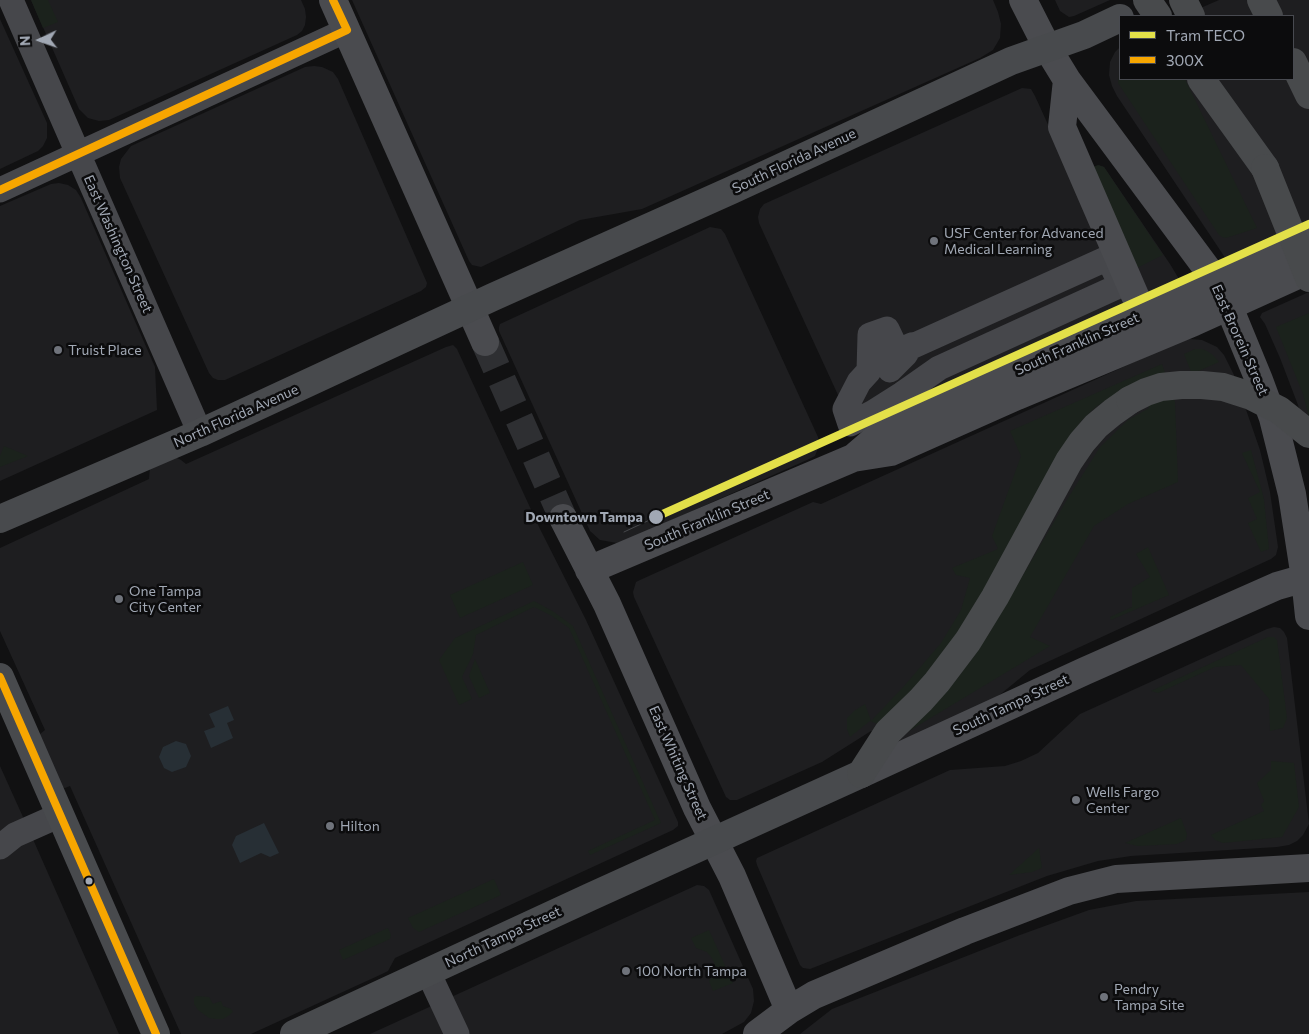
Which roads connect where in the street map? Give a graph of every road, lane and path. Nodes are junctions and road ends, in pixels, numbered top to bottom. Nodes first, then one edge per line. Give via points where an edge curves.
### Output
1 (11, 0) edge
2 (334, 0) edge
3 (1023, 0) edge
4 (1148, 0) edge
5 (1158, 0) edge
6 (1183, 0) edge
7 (1261, 0) edge
8 (1276, 0) edge
9 (1126, 15) edge
10 (1157, 15) edge
11 (1191, 15) edge
12 (1268, 15) edge
13 (1281, 15) edge
14 (1119, 18) edge
15 (347, 30) junction
16 (1048, 49) junction
17 (1294, 55) edge
18 (1301, 79) edge
19 (1067, 80) junction
20 (1202, 80) edge
21 (1222, 80) edge
22 (78, 154) junction
23 (1265, 168) junction
24 (0, 190) edge
25 (1309, 242) edge
26 (1309, 270) edge
27 (1309, 278) edge
28 (1216, 282) junction
29 (1229, 307) junction
30 (470, 308) junction
31 (1143, 314) junction
32 (485, 342) tunnel mouth
33 (903, 349) joint
34 (200, 433) junction
35 (1309, 434) edge
36 (853, 458) junction
37 (563, 518) tunnel mouth
38 (0, 519) edge
39 (589, 570) junction
40 (1307, 575) edge
41 (1309, 616) edge
42 (0, 677) edge
43 (861, 774) junction
44 (60, 815) junction
45 (713, 840) junction
46 (0, 847) edge
47 (1309, 868) edge
48 (428, 972) junction
49 (789, 1010) junction
50 (156, 1034) edge
51 (294, 1034) edge
52 (457, 1034) edge
53 (758, 1034) edge

1 - 22 street, East Washington Street
2 - 15 street
3 - 16 street, East Brorein Street
4 - 10 highway, bridge
5 - 9 main road, South Florida Avenue
6 - 11 highway
7 - 12 highway
8 - 13 highway
14 - 16 main road, South Florida Avenue
15 - 22 street
15 - 30 street
16 - 19 street, East Brorein Street
16 - 30 main road, South Florida Avenue via 1011,61
17 - 18 highway
19 - 28 street, East Brorein Street
19 - 31 street via 1062,127
20 - 23 highway
21 - 23 highway
22 - 24 street
22 - 34 street, East Washington Street
23 - 27 highway, bridge
25 - 28 street, South Franklin Street
26 - 29 street, South Franklin Street
28 - 29 street, East Brorein Street
28 - 31 street, South Franklin Street
29 - 36 street, South Franklin Street via 891,452
29 - 40 street, East Brorein Street via 1273,418
30 - 32 street
30 - 34 main road, North Florida Avenue
31 - 36 street, South Franklin Street via 882,433
33 - 33 street via 1108,258 1120,285 939,368 850,424 845,409 852,392 869,371 870,335 888,329 897,350 882,359 890,370 906,354
34 - 38 main road, North Florida Avenue
35 - 43 highway, bridge via 1280,410 1251,396 1223,387 1195,384 1161,387 1146,392 1107,416 1082,442 1070,461 968,641 927,694 888,732
36 - 39 street, South Franklin Street
37 - 39 street, East Whiting Street
39 - 45 street, East Whiting Street
40 - 41 street, East Brorein Street
40 - 43 street, South Tampa Street via 1094,666
42 - 44 main road
43 - 45 main road, South Tampa Street
44 - 46 street via 15,834
44 - 50 main road
45 - 48 main road, North Tampa Street
45 - 49 street, East Whiting Street via 732,876
47 - 49 street via 1116,878 965,931 814,995
48 - 51 main road, North Tampa Street
48 - 52 street
49 - 53 street

